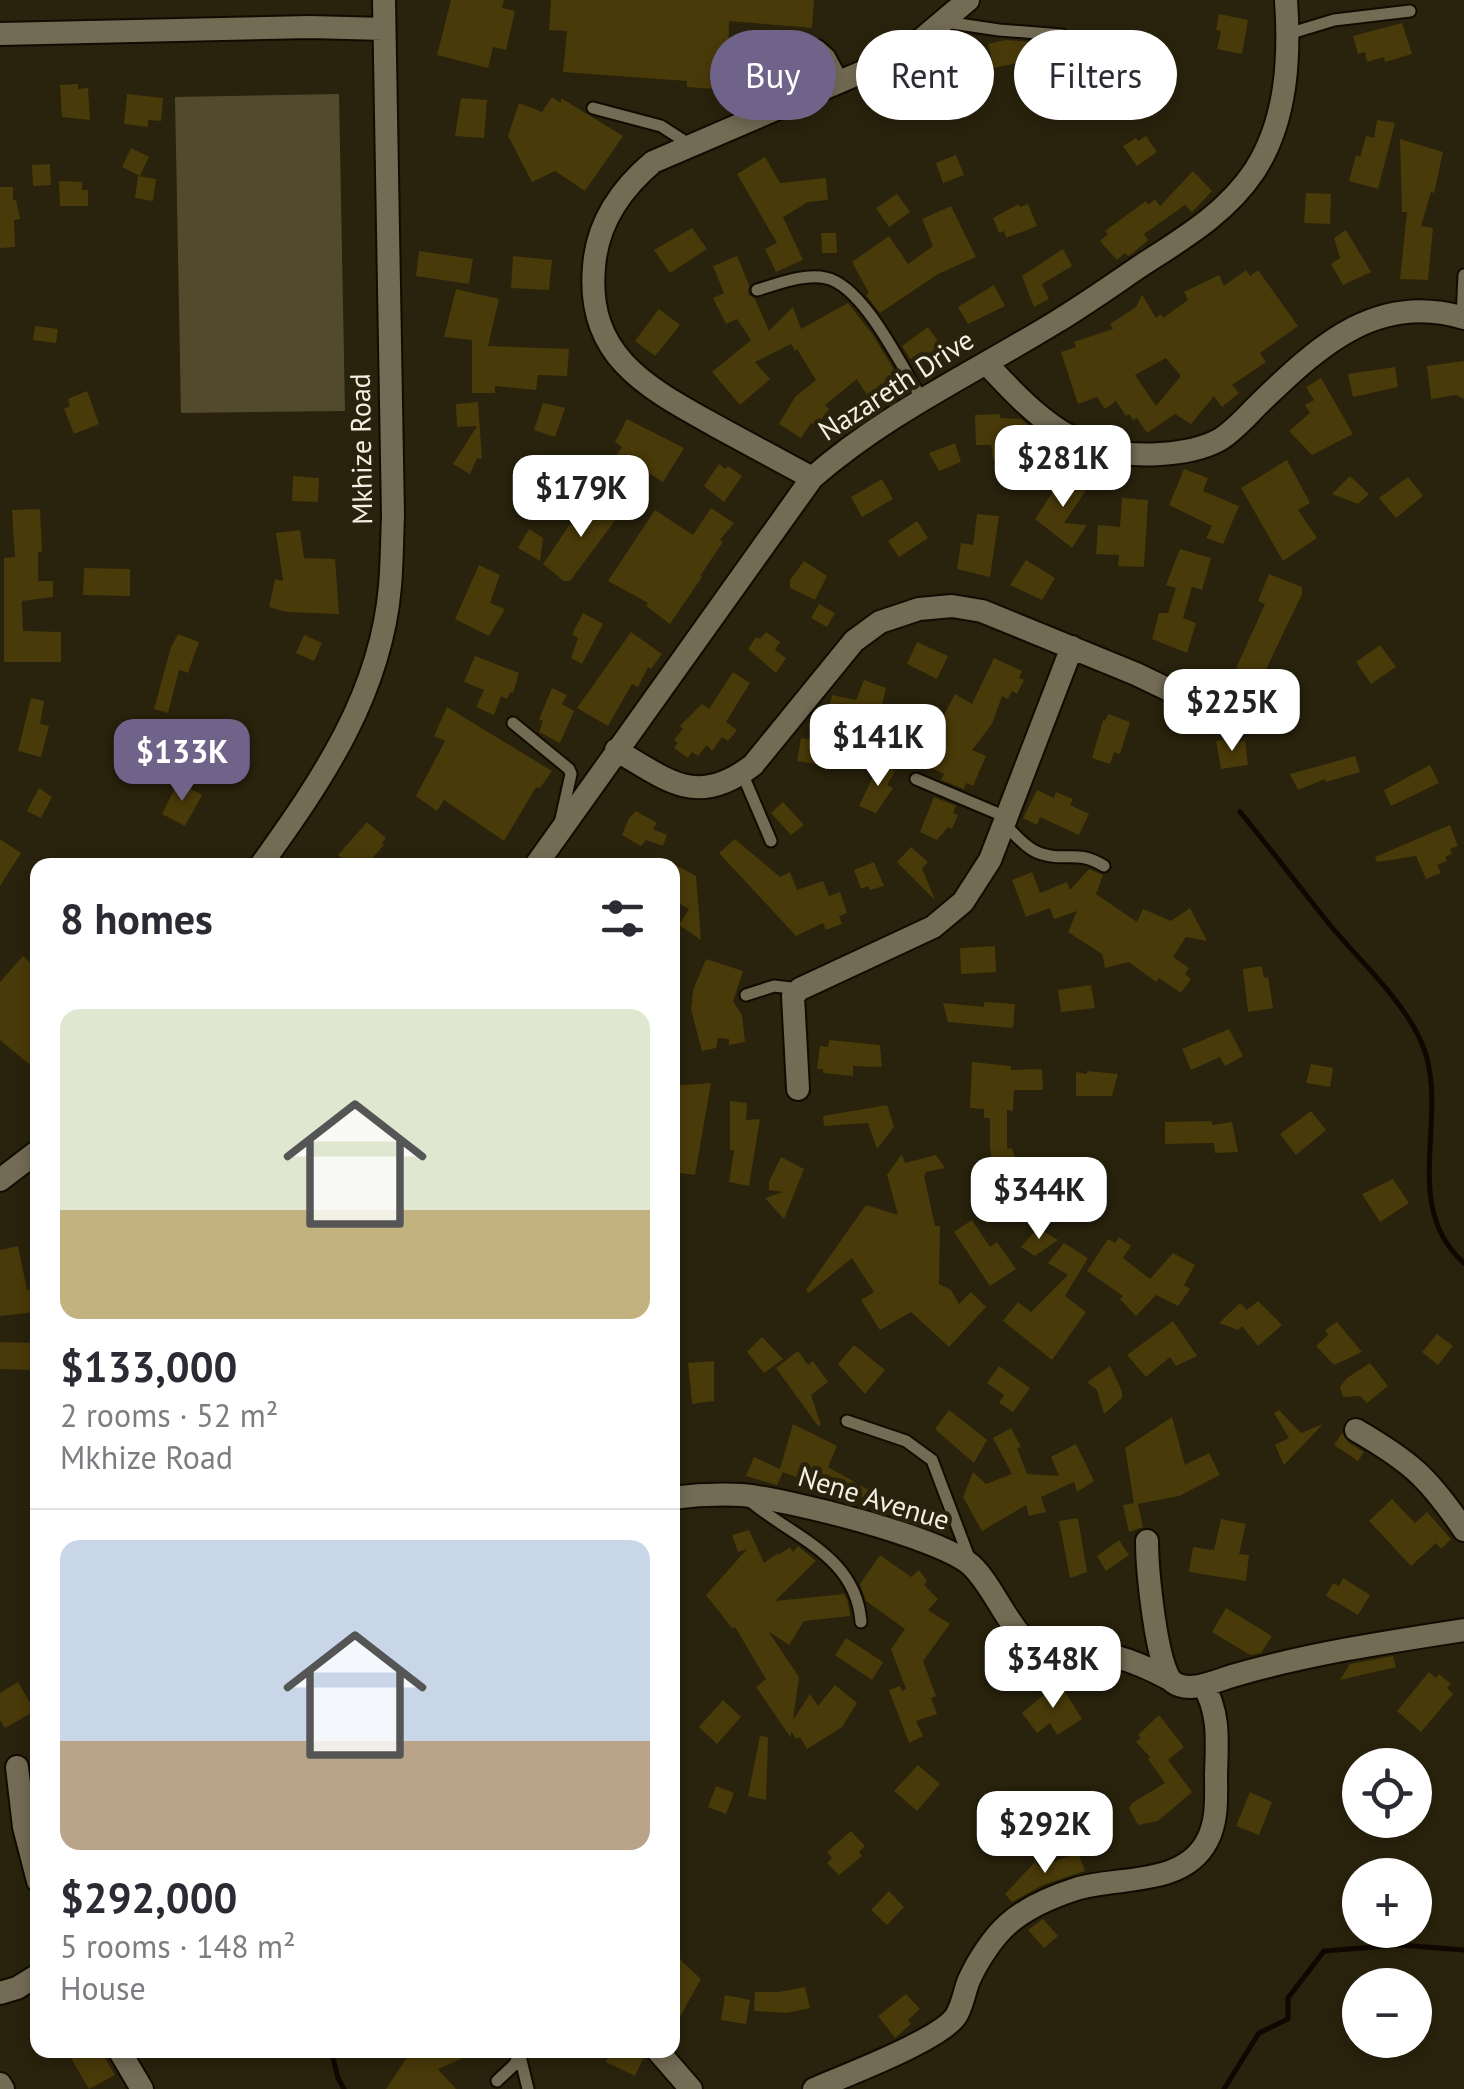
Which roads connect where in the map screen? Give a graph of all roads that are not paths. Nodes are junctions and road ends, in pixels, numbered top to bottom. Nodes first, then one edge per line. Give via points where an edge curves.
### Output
1 (384, 0) edge
2 (968, 0) edge
3 (1286, 0) edge
4 (1410, 11) dead end
5 (945, 22) junction
6 (384, 29) junction
7 (1014, 31) edge
8 (0, 34) edge
9 (1288, 34) junction
10 (836, 69) edge
11 (842, 81) junction
12 (594, 108) dead end
13 (692, 146) junction
14 (1464, 275) edge
15 (757, 290) dead end
16 (1463, 318) edge
17 (986, 363) junction
18 (922, 399) junction
19 (812, 478) junction
20 (1072, 646) junction
21 (1210, 709) dead end
22 (512, 723) dead end
23 (616, 750) junction
24 (742, 773) junction
25 (916, 779) dead end
26 (1005, 821) junction
27 (558, 833) junction
28 (772, 841) dead end
29 (265, 858) edge
30 (541, 858) edge
31 (1104, 866) dead end
32 (800, 989) junction
33 (746, 994) dead end
34 (798, 1089) dead end
35 (30, 1157) edge
36 (0, 1180) edge
37 (847, 1421) dead end
38 (1356, 1430) dead end
39 (744, 1495) junction
40 (680, 1498) edge
41 (1464, 1530) edge
42 (1147, 1541) dead end
43 (973, 1567) junction
44 (861, 1622) dead end
45 (1464, 1630) edge
46 (1171, 1680) junction
47 (1204, 1685) junction
48 (18, 1766) edge
49 (30, 1850) edge
50 (30, 1980) edge
51 (0, 1992) edge
52 (124, 2058) edge
53 (516, 2058) edge
54 (521, 2058) edge
55 (664, 2058) edge
56 (497, 2081) dead end
57 (142, 2088) edge
58 (528, 2089) edge
59 (690, 2089) edge
60 (814, 2089) edge

1 - 6 street, Mkhize Road
2 - 5 street
3 - 9 street, Nazareth Drive
4 - 9 lane via 1334,20
5 - 7 lane
5 - 11 street
6 - 8 street
6 - 29 street, Mkhize Road via 390,588 369,682 350,730
9 - 17 street, Nazareth Drive via 1288,71 1268,144 1226,206
10 - 11 lane
11 - 13 street
12 - 13 lane via 654,123
13 - 19 street via 653,162 632,180 601,232 592,287 604,334 642,384
14 - 16 lane
15 - 18 lane via 812,277 840,283 863,306
16 - 17 street via 1421,310 1372,319 1321,346 1219,439 1174,453 1136,456 1077,442 1024,404
17 - 18 street, Nazareth Drive
18 - 19 street, Nazareth Drive
19 - 23 street, Nazareth Drive
20 - 21 street
20 - 24 street via 952,606 919,608 880,622 854,642
20 - 26 street
22 - 27 lane via 570,769
23 - 24 street via 684,788 717,786
23 - 27 street, Nazareth Drive
24 - 28 lane
25 - 26 lane
26 - 31 lane via 1042,854 1076,854
26 - 32 street via 977,884 948,917
27 - 30 street, Nazareth Drive
32 - 33 lane via 774,986
32 - 34 street via 792,1004
35 - 36 street
37 - 43 lane via 906,1440 932,1460
38 - 41 street via 1424,1476
39 - 40 street, Nene Avenue
39 - 43 street, Nene Avenue via 922,1540
39 - 44 lane via 839,1568 860,1605
42 - 46 street via 1150,1596
43 - 46 street, Nene Avenue via 1026,1640 1124,1657
45 - 47 street via 1302,1658
46 - 47 street
47 - 60 street via 1215,1710 1216,1792 1214,1823 1199,1854 1164,1873 1078,1888 1007,1924 950,2023
48 - 49 street
50 - 51 street
52 - 57 street
53 - 56 lane
54 - 58 lane
55 - 59 street

